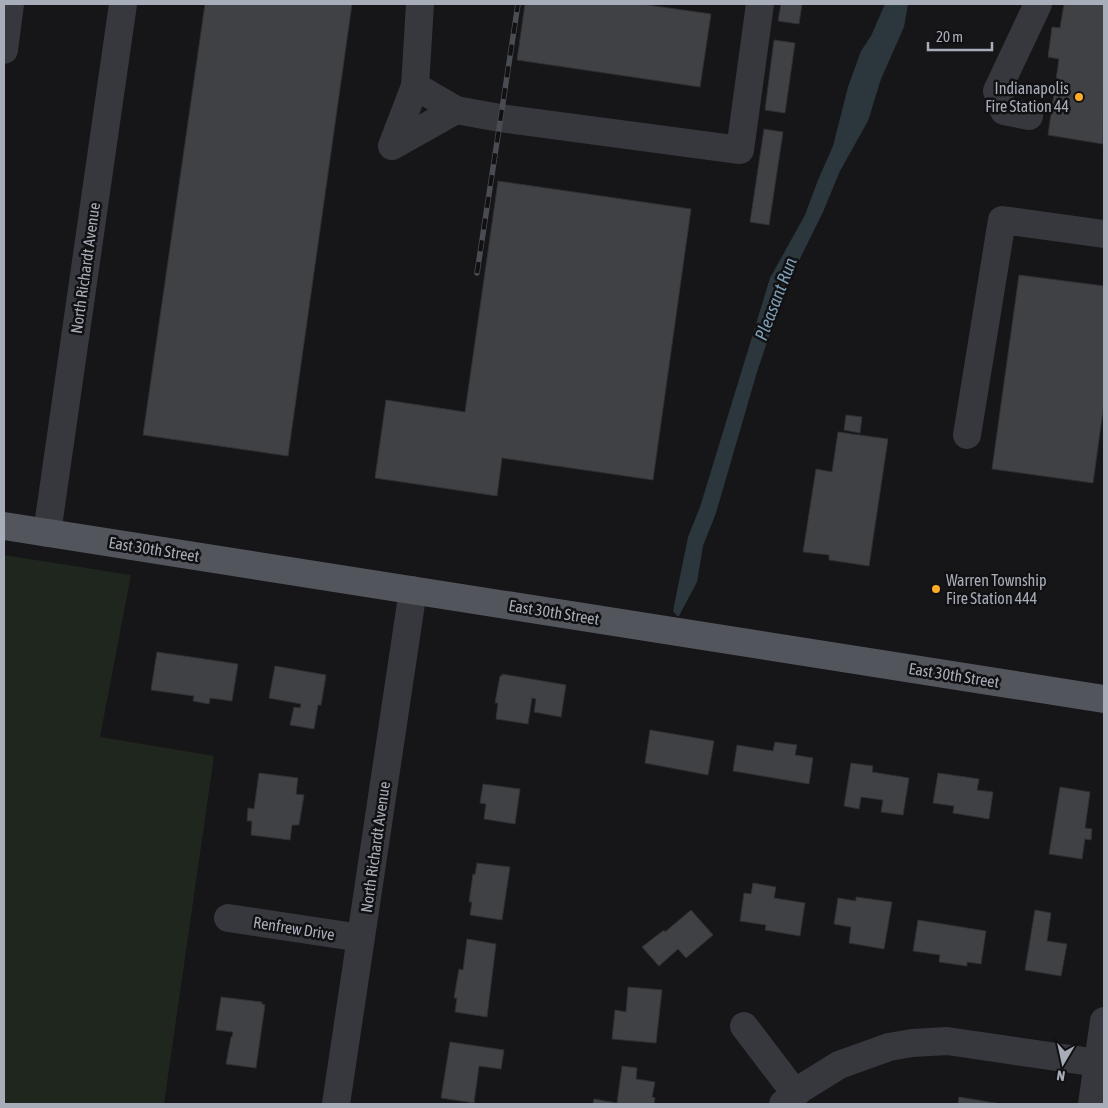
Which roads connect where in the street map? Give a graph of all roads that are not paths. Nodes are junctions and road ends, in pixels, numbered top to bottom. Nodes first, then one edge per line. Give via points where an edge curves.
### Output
1 (10, 4) edge
2 (123, 4) edge
3 (420, 4) edge
4 (760, 4) edge
5 (1038, 4) edge
6 (4, 50) edge
7 (415, 86) junction
8 (456, 110) junction
9 (1029, 116) dead end
10 (1104, 234) edge
11 (967, 436) dead end
12 (4, 526) edge
13 (47, 533) junction
14 (413, 590) junction
15 (1104, 699) edge
16 (228, 918) dead end
17 (361, 938) junction
18 (1104, 1021) edge
19 (744, 1026) dead end
20 (1098, 1063) junction
21 (789, 1099) edge
22 (336, 1104) edge
23 (1092, 1104) edge

1 - 6 street
2 - 13 street, North Richardt Avenue
3 - 7 street
4 - 8 street via 740,150
5 - 9 street via 997,91 1004,111
7 - 8 street
7 - 8 street via 392,146
10 - 11 street via 1002,220
12 - 13 main road, East 30th Street
13 - 14 main road, East 30th Street
14 - 15 main road, East 30th Street
14 - 17 street, North Richardt Avenue
16 - 17 street, Renfrew Drive
17 - 22 street, North Richardt Avenue
18 - 20 street
19 - 21 street
20 - 21 street via 947,1040 912,1043 855,1058 824,1074
20 - 23 street

